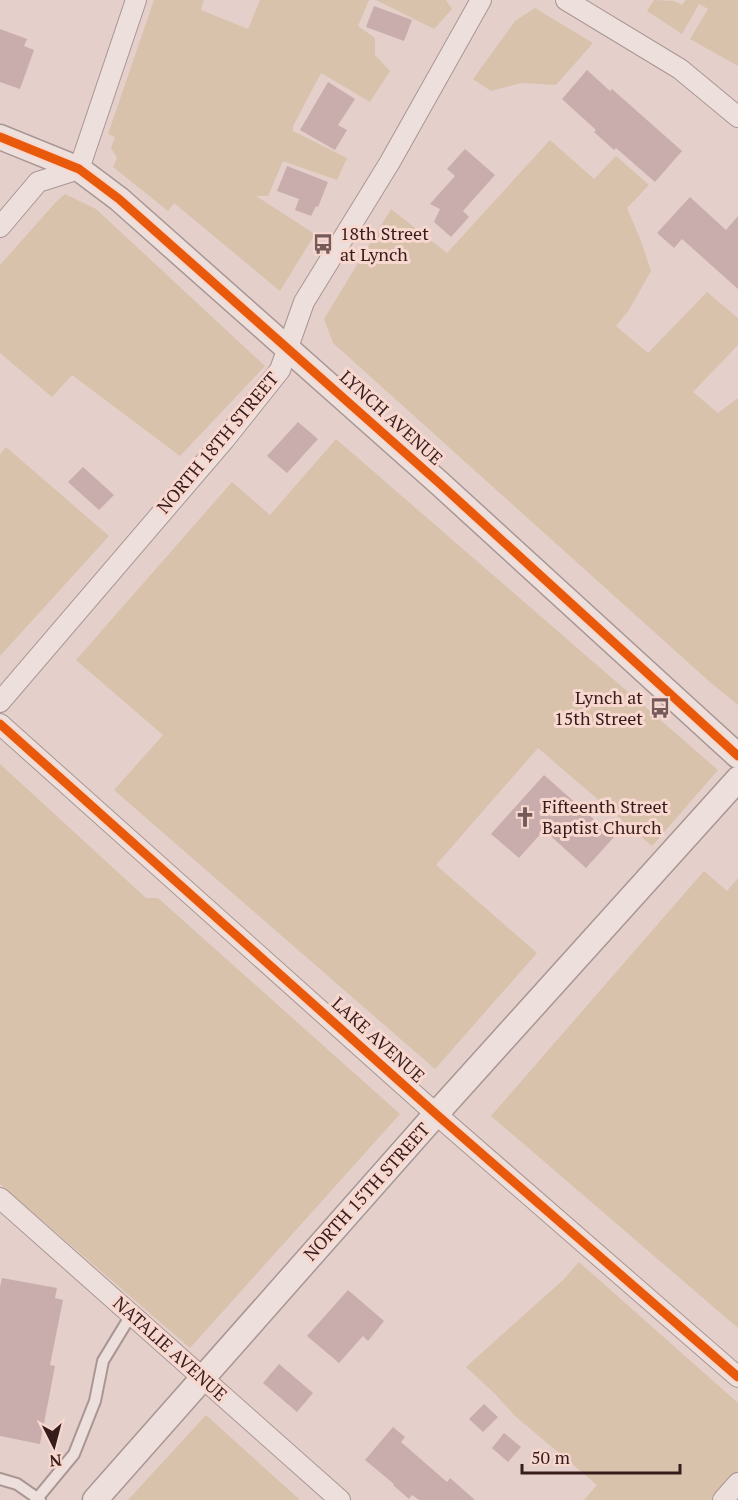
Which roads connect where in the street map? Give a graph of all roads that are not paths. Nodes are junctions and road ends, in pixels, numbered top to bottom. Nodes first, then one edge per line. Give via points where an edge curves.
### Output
1 (136, 0) edge
2 (481, 0) edge
3 (566, 0) edge
4 (737, 113) edge
5 (0, 137) edge
6 (79, 169) junction
7 (0, 227) edge
8 (288, 348) junction
9 (0, 702) edge
10 (0, 724) edge
11 (738, 756) edge
12 (738, 779) edge
13 (436, 1114) junction
14 (0, 1198) edge
15 (131, 1315) junction
16 (738, 1377) edge
17 (201, 1378) junction
18 (0, 1479) edge
19 (738, 1483) edge
20 (38, 1500) edge
21 (95, 1500) edge
22 (340, 1500) edge
23 (723, 1500) edge

1 - 6 street
2 - 8 street, NORTH 18TH STREET via 390,162 304,302
3 - 4 street via 680,69
5 - 6 street, LYNCH AVENUE
6 - 7 street via 38,182
6 - 8 street, LYNCH AVENUE via 119,199
8 - 9 street, NORTH 18TH STREET via 280,370 256,402
8 - 11 street, LYNCH AVENUE
10 - 13 street, LAKE AVENUE
12 - 13 street, NORTH 15TH STREET
13 - 16 street, LAKE AVENUE
13 - 17 street, NORTH 15TH STREET
14 - 15 street, NATALIE AVENUE
15 - 17 street, NATALIE AVENUE
15 - 20 lane via 104,1361 95,1401 74,1454
17 - 21 street, NORTH 15TH STREET
17 - 22 street, NATALIE AVENUE
18 - 20 lane via 17,1484
19 - 23 street

